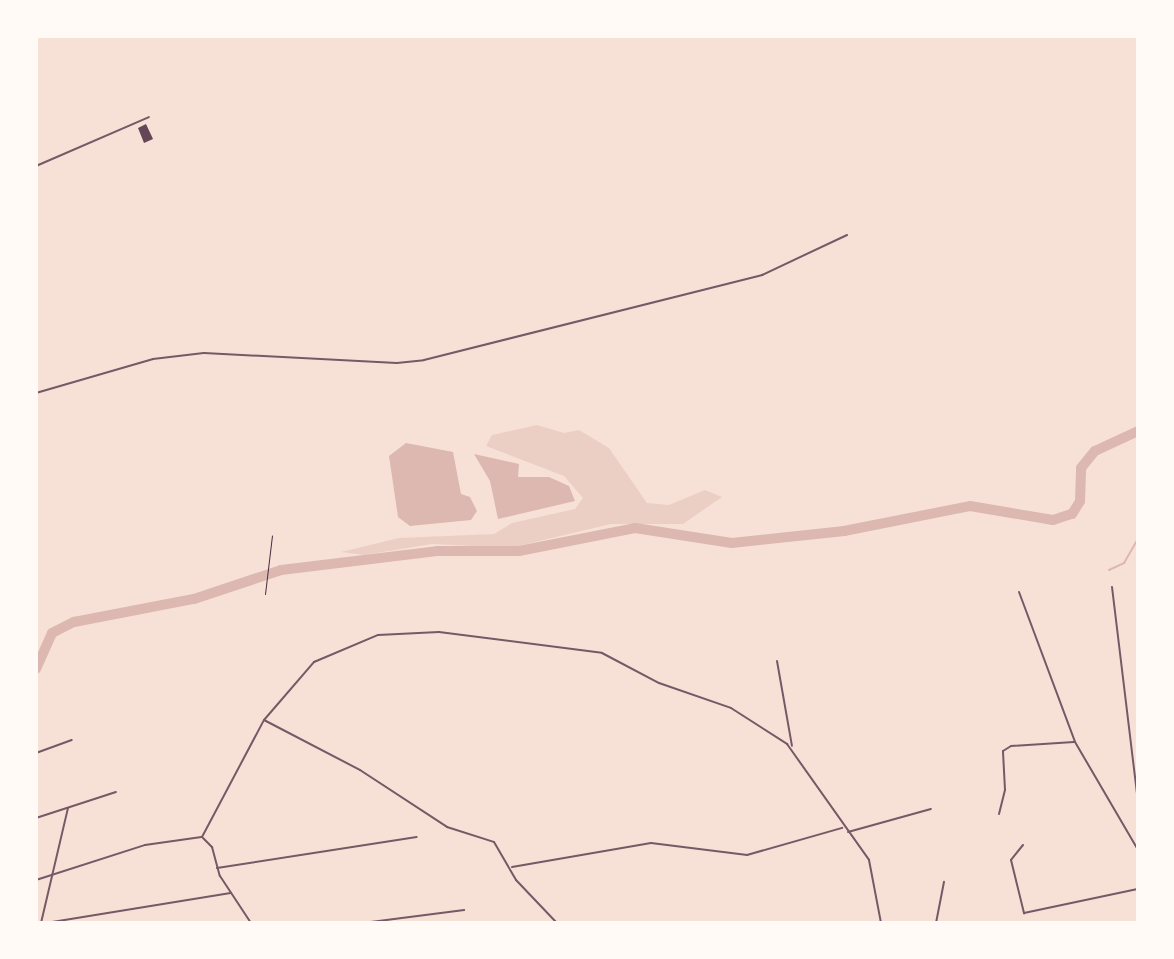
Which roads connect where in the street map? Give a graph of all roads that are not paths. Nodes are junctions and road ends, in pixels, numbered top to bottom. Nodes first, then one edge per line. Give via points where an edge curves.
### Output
1 (149, 117) dead end
2 (36, 166) edge
3 (847, 235) dead end
4 (36, 393) edge
5 (1112, 587) dead end
6 (1019, 592) dead end
7 (777, 661) dead end
8 (264, 720) junction
9 (72, 740) dead end
10 (1075, 742) junction
11 (792, 748) junction
12 (36, 753) edge
13 (1136, 769) edge
14 (116, 792) dead end
15 (1138, 802) edge
16 (68, 808) junction
17 (931, 809) dead end
18 (999, 814) dead end
19 (36, 818) edge
20 (843, 828) junction
21 (846, 833) junction
22 (202, 837) junction
23 (417, 837) dead end
24 (1023, 845) dead end
25 (1138, 850) edge
26 (510, 867) junction
27 (217, 868) junction
28 (55, 874) junction
29 (36, 880) edge
30 (944, 882) dead end
31 (1138, 889) edge
32 (231, 893) junction
33 (464, 910) dead end
34 (41, 923) edge
35 (46, 923) edge
36 (251, 923) edge
37 (363, 923) edge
38 (557, 923) edge
39 (881, 923) edge
40 (936, 923) edge

1 - 2 street
3 - 4 street via 762,275 424,360 204,353 153,359
5 - 13 street
6 - 10 street
7 - 11 street
8 - 11 street via 326,653 378,635 439,632 602,653 659,683 731,708
8 - 22 street
8 - 26 street via 360,770 447,827 494,842
9 - 12 street
10 - 18 street via 1003,751 1005,790
10 - 25 street
11 - 20 street
13 - 15 street
14 - 16 street
16 - 19 street
16 - 28 street
17 - 21 street
20 - 21 street
20 - 26 street via 747,855 651,843
21 - 39 street via 869,860
22 - 27 street via 212,847
22 - 28 street via 156,842
23 - 27 street
24 - 31 street via 1011,860 1024,913
26 - 38 street
27 - 32 street
28 - 29 street
28 - 34 street
30 - 40 street
32 - 35 street
32 - 36 street
33 - 37 street

